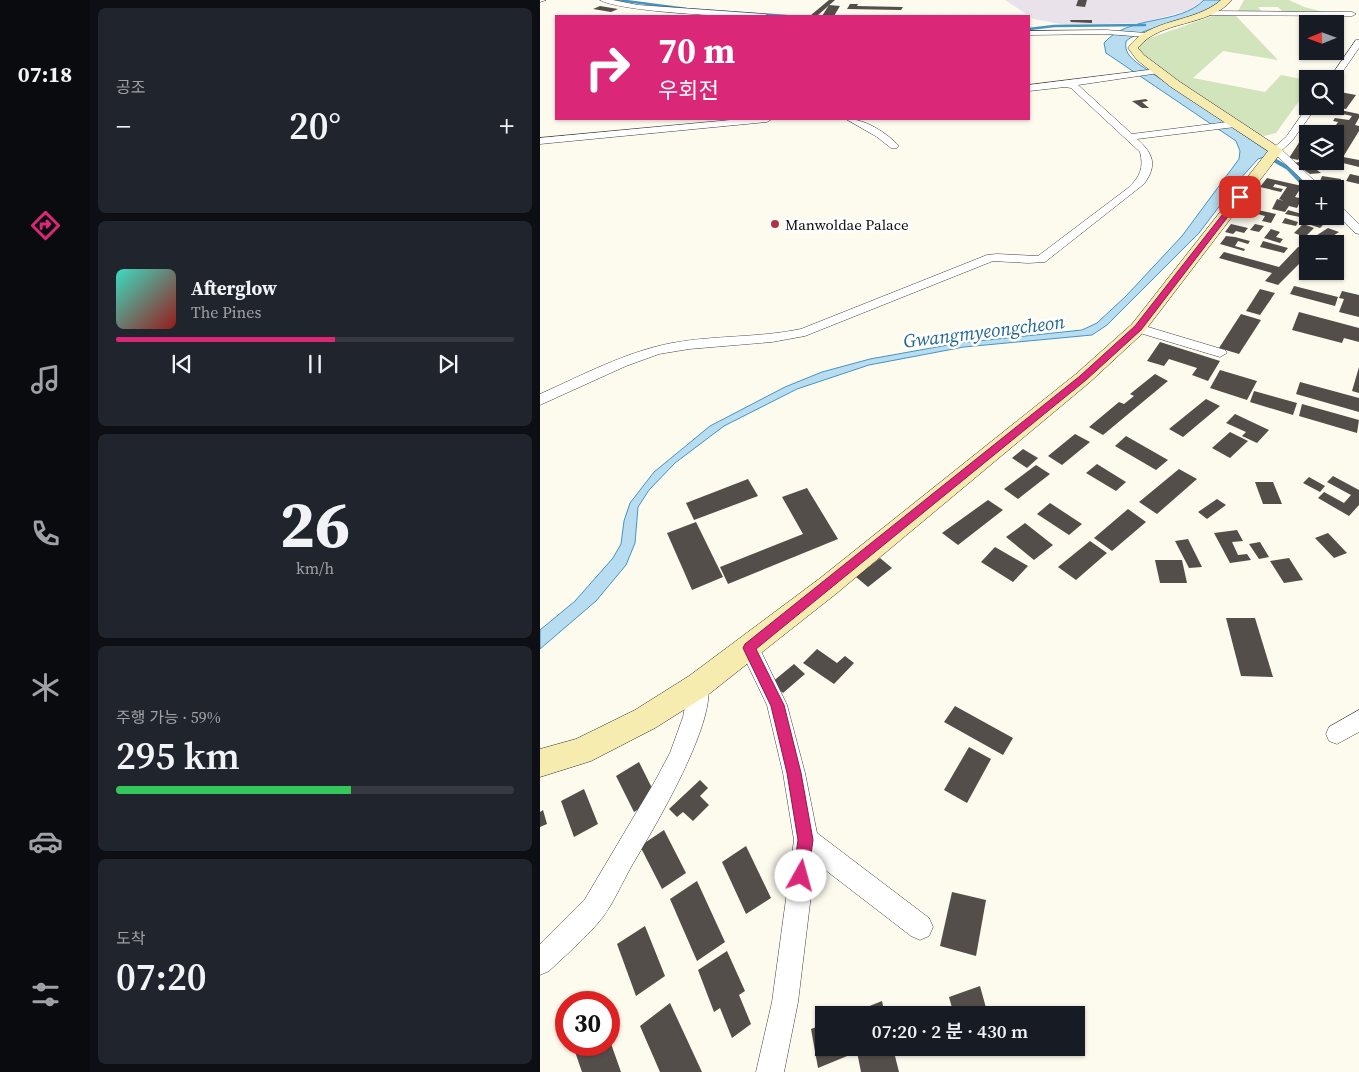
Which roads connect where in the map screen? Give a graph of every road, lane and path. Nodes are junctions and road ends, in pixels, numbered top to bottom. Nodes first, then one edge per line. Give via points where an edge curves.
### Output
1 (603, 0) edge
2 (1227, 0) edge
3 (1336, 5) dead end
4 (1211, 13) junction
5 (1352, 14) junction
6 (752, 15) edge
7 (1359, 19) edge
8 (1030, 33) edge
9 (1142, 34) junction
10 (1359, 42) edge
11 (1339, 70) edge
12 (1153, 72) junction
13 (1073, 84) junction
14 (1030, 88) edge
15 (1306, 115) edge
16 (757, 120) edge
17 (853, 120) edge
18 (1232, 124) junction
19 (1130, 137) junction
20 (540, 142) edge
21 (894, 146) dead end
22 (1272, 154) junction
23 (1306, 180) edge
24 (1344, 215) edge
25 (1359, 231) edge
26 (1138, 328) junction
27 (1220, 353) dead end
28 (540, 400) edge
29 (749, 648) junction
30 (699, 686) junction
31 (1359, 720) edge
32 (1337, 734) dead end
33 (540, 762) edge
34 (806, 840) junction
35 (920, 927) dead end
36 (540, 962) edge
37 (770, 1072) edge

1 - 6 street
2 - 4 street
3 - 5 street
4 - 5 street
4 - 9 street
5 - 7 street
8 - 9 street
9 - 12 street via 1133,48
10 - 11 street
12 - 13 street
12 - 18 street
13 - 14 street
13 - 19 street
15 - 22 street via 1289,139
16 - 20 street
17 - 21 street
18 - 19 street
18 - 22 street
19 - 28 street via 1145,151 1148,162 1141,182 1041,259 991,258 805,332 780,338 699,343 644,355
22 - 23 street
22 - 26 street
24 - 25 street
26 - 27 street
26 - 29 street via 1083,378
29 - 30 street
29 - 34 street via 777,705
30 - 33 street via 645,720 581,751
30 - 36 street via 694,717 679,757 643,823 594,908
31 - 32 street
34 - 35 street
34 - 37 street via 786,1002

